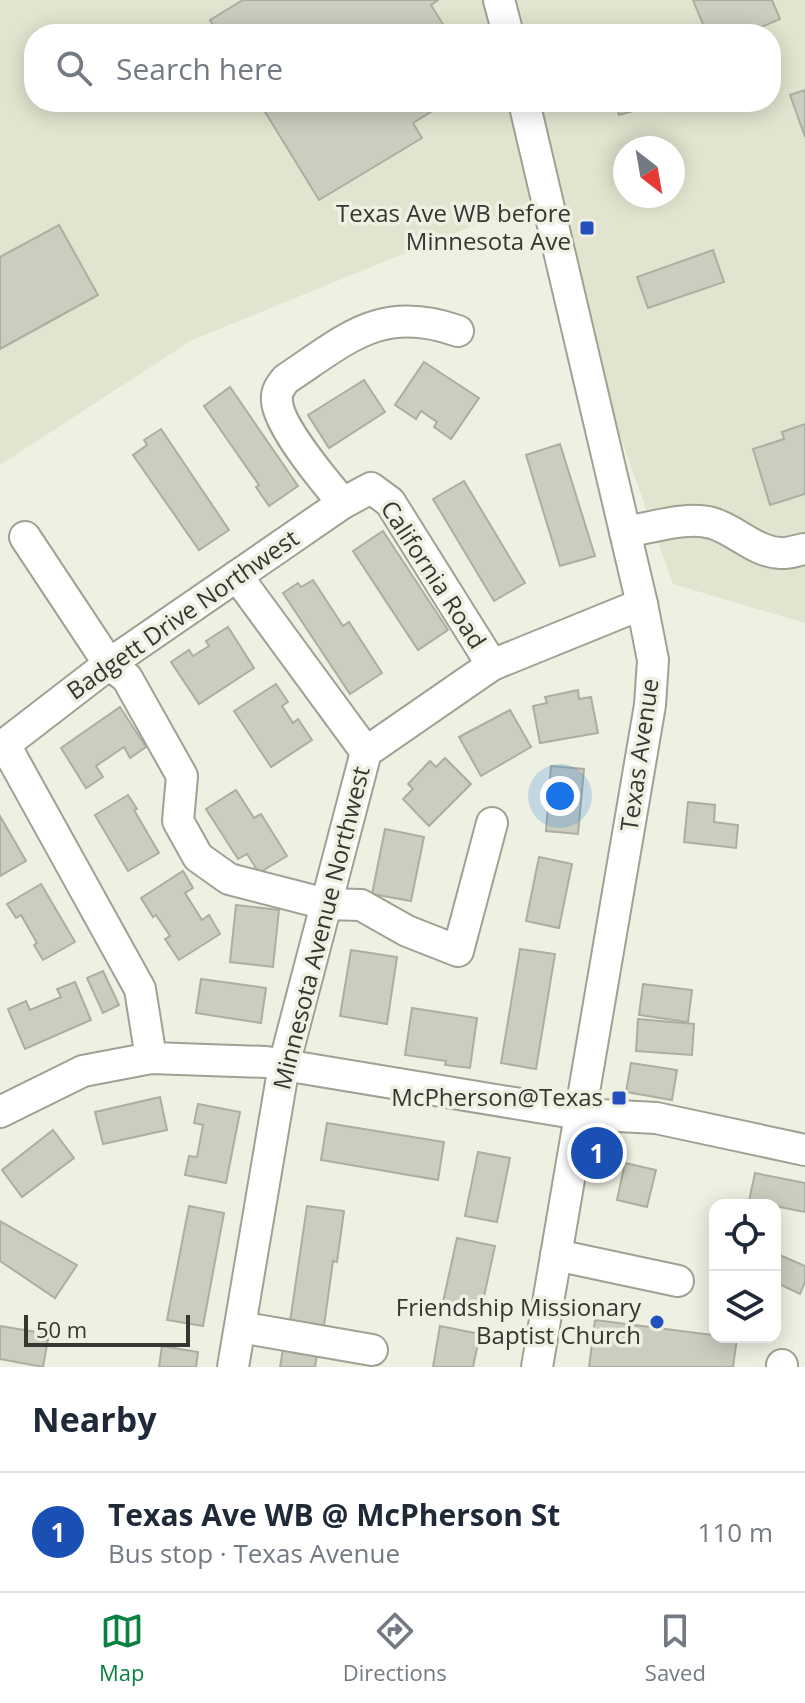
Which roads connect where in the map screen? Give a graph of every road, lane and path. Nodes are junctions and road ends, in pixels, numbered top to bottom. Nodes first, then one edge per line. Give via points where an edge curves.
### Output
1 (499, 0) edge
2 (505, 24) edge
3 (526, 112) edge
4 (458, 331) dead end
5 (371, 488) joint
6 (343, 503) junction
7 (625, 532) junction
8 (25, 537) dead end
9 (805, 549) edge
10 (237, 576) junction
11 (642, 604) junction
12 (109, 664) junction
13 (492, 665) junction
14 (2, 746) edge
15 (366, 752) junction
16 (492, 823) dead end
17 (326, 904) junction
18 (151, 1058) junction
19 (284, 1065) junction
20 (0, 1112) edge
21 (580, 1114) junction
22 (805, 1150) edge
23 (556, 1255) junction
24 (678, 1281) dead end
25 (240, 1327) junction
26 (372, 1350) dead end
27 (233, 1367) edge
28 (537, 1367) edge

1 - 2 street
3 - 7 street, Texas Avenue
4 - 6 street via 399,320 378,324 352,335 279,386 278,409
5 - 6 street, Badgett Drive Northwest
5 - 13 street, California Road via 390,502
6 - 10 street, Badgett Drive Northwest
7 - 9 street via 709,522 762,548 780,553
7 - 11 street, Texas Avenue
8 - 12 street
10 - 12 street, Badgett Drive Northwest
10 - 15 street
11 - 13 street, Minnesota Avenue Northwest
11 - 21 street, Texas Avenue via 653,660 650,705
12 - 14 street, Badgett Drive Northwest
12 - 17 street via 127,678 182,776 178,821 198,857 229,879
13 - 15 street, Minnesota Avenue Northwest
14 - 18 street via 140,989
15 - 17 street, Minnesota Avenue Northwest
16 - 17 street via 458,951 361,905
17 - 19 street, Minnesota Avenue Northwest
18 - 19 street
18 - 20 street via 83,1071
19 - 21 street
19 - 25 street, Minnesota Avenue Northwest
21 - 22 street via 656,1118
21 - 23 street, Texas Avenue
23 - 24 street
23 - 28 street, Texas Avenue
25 - 26 street
25 - 27 street, Minnesota Avenue Northwest

